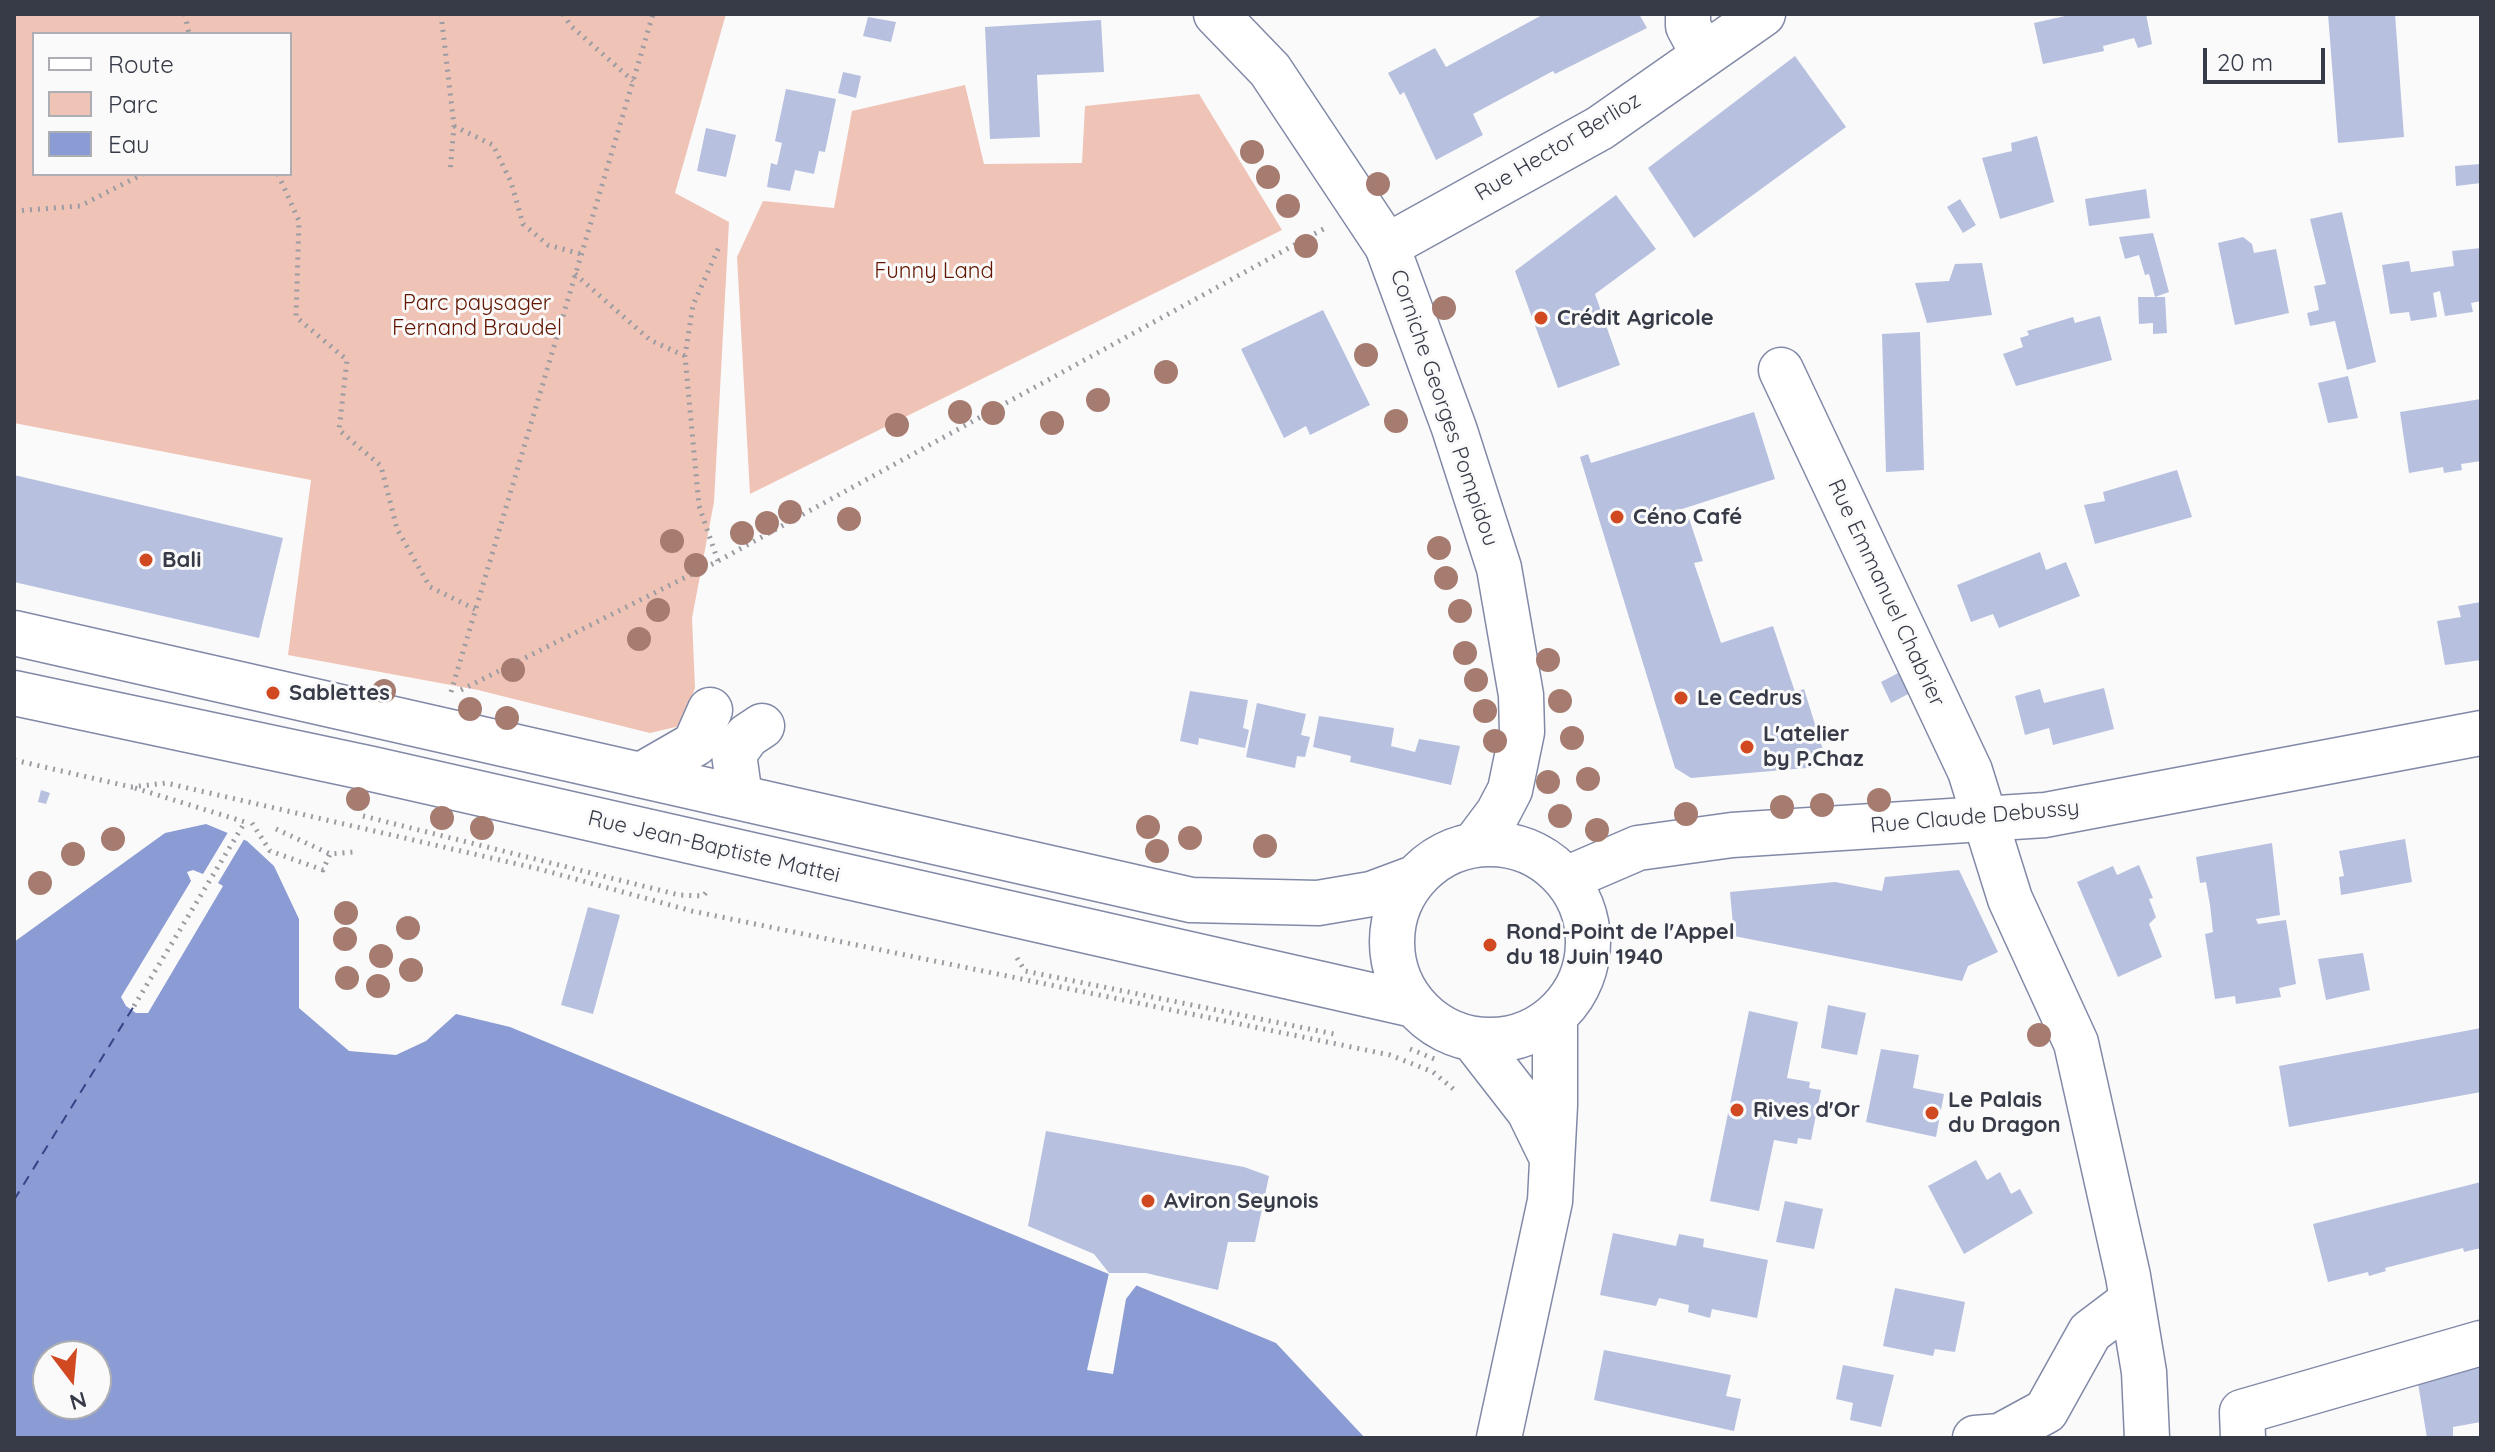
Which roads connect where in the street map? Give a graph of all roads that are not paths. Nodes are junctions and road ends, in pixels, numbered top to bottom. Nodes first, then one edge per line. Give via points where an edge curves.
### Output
1 (1216, 14) edge
2 (1688, 14) edge
3 (1763, 14) edge
4 (1703, 54) junction
5 (1387, 246) junction
6 (1781, 370) dead end
7 (14, 633) edge
8 (14, 693) edge
9 (710, 710) dead end
10 (762, 726) dead end
11 (2481, 733) edge
12 (641, 775) junction
13 (740, 797) junction
14 (1982, 819) junction
15 (1474, 845) junction
16 (1414, 878) junction
17 (1566, 879) junction
18 (1414, 1005) junction
19 (1555, 1016) junction
20 (1461, 1054) junction
21 (1553, 1160) junction
22 (2131, 1301) junction
23 (2481, 1343) edge
24 (1499, 1438) edge
25 (1975, 1438) edge
26 (2147, 1438) edge
27 (2243, 1438) edge

1 - 5 main road, Corniche Georges Pompidou via 1270,70
2 - 4 main road via 1688,26
3 - 4 main road, Rue Hector Berlioz
4 - 5 main road, Rue Hector Berlioz via 1600,128
5 - 15 main road, Corniche Georges Pompidou via 1499,568 1521,695 1518,762 1510,790
6 - 14 main road, Rue Emmanuel Chabrier via 1970,771
7 - 12 main road
8 - 18 main road, Rue Jean-Baptiste Mattei
9 - 12 main road via 695,744
10 - 13 main road via 734,754
11 - 14 main road, Rue Claude Debussy via 2045,815
12 - 13 main road
13 - 16 main road via 1191,900 1318,903 1371,894
14 - 17 main road, Rue Claude Debussy via 1685,841 1638,848
14 - 22 main road, Rue Emmanuel Chabrier via 2010,899 2076,1043
15 - 16 main road via 1442,857
15 - 17 main road via 1508,845 1540,857
16 - 18 main road via 1392,928 1399,981
17 - 19 main road via 1585,919 1586,964 1575,992
18 - 20 main road
19 - 20 main road via 1530,1032
19 - 21 main road
20 - 21 main road via 1529,1111
21 - 24 main road via 1550,1201
22 - 25 main road via 2090,1332 2046,1411 2000,1436
22 - 26 main road, Rue Emmanuel Chabrier via 2144,1372
23 - 27 main road via 2242,1412

